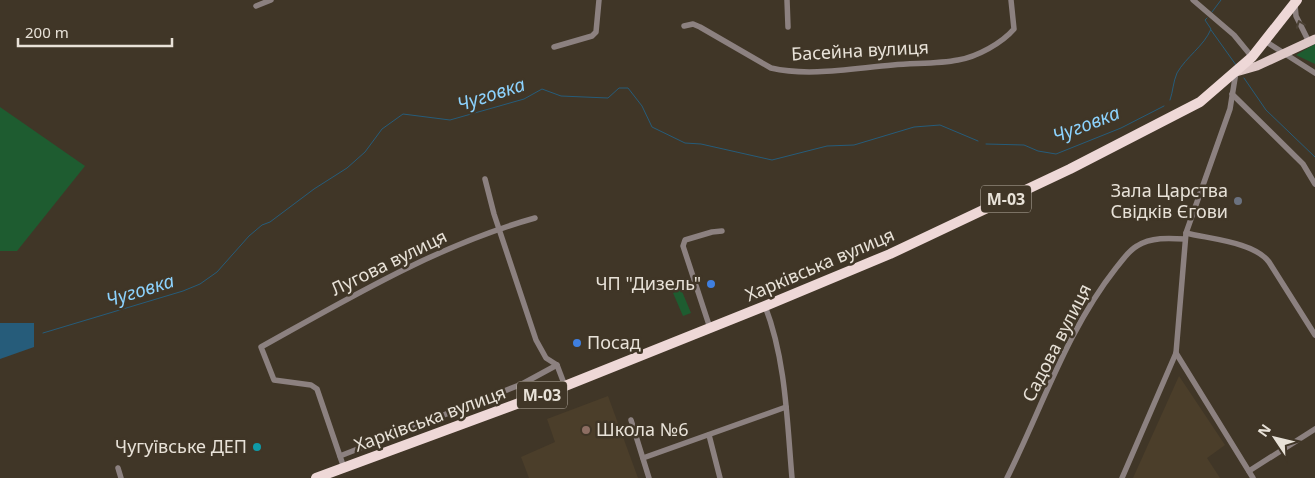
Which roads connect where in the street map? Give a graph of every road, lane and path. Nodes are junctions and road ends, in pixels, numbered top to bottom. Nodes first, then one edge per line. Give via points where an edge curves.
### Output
1 (271, 0) edge
2 (599, 0) edge
3 (787, 0) edge
4 (1011, 0) edge
5 (1193, 0) edge
6 (1296, 2) edge
7 (256, 6) dead end
8 (684, 26) dead end
9 (788, 27) dead end
10 (1312, 40) edge
11 (1265, 41) junction
12 (554, 47) dead end
13 (1284, 54) junction
14 (1252, 57) junction
15 (1236, 72) junction
16 (1315, 73) edge
17 (1232, 94) junction
18 (485, 179) dead end
19 (1315, 184) edge
20 (535, 218) dead end
21 (500, 229) junction
22 (722, 231) dead end
23 (1186, 236) junction
24 (765, 306) junction
25 (710, 328) junction
26 (1315, 335) edge
27 (1176, 353) junction
28 (556, 365) junction
29 (565, 386) junction
30 (786, 407) junction
31 (631, 420) dead end
32 (1315, 429) edge
33 (708, 435) junction
34 (340, 456) junction
35 (643, 458) junction
36 (118, 468) dead end
37 (344, 468) junction
38 (1249, 471) junction
39 (121, 478) edge
40 (316, 478) edge
41 (649, 478) edge
42 (720, 478) edge
43 (792, 478) edge
44 (1007, 478) edge
45 (1122, 478) edge
46 (1253, 478) edge

1 - 7 street
2 - 12 street via 596,32
3 - 9 street
4 - 8 street, Басейна вулиця via 1014,28 1010,34 995,45 960,60 780,70 700,27 693,24
5 - 14 street via 1234,34
10 -> 6 street via 1300,26
6 - 11 highway, М-03
10 - 13 main road, Харківська вулиця
11 - 13 street
11 - 14 highway, М-03
13 - 15 main road, Харківська вулиця
13 - 16 street
14 - 15 highway, М-03
15 - 17 street
15 - 24 highway, Харківська вулиця / М-03 via 1200,102 1070,168 890,254
17 - 19 street via 1304,164
17 - 23 street via 1230,109
18 - 21 street
20 - 21 street, Лугова вулиця
21 - 28 street via 536,340 546,358
21 - 34 street, Лугова вулиця via 410,268 261,347 274,380 311,385 317,389
22 - 25 street via 685,240 683,246
23 - 26 street, Садова вулиця via 1250,248 1265,256
23 - 27 street
23 - 44 street, Садова вулиця via 1142,243 1112,274 1089,306
24 - 25 highway, Харківська вулиця / М-03
24 - 30 street via 775,333
25 - 29 highway, Харківська вулиця / М-03
27 - 38 street
27 - 45 street
28 - 29 street
28 - 34 street via 522,384
29 - 37 highway, Харківська вулиця / М-03
30 - 33 street
30 - 43 street
31 - 35 street
32 - 38 street
33 - 35 street
33 - 42 street
34 - 37 street
35 - 41 street
36 - 39 street
37 - 40 highway, Харківська вулиця / М-03
38 - 46 street

